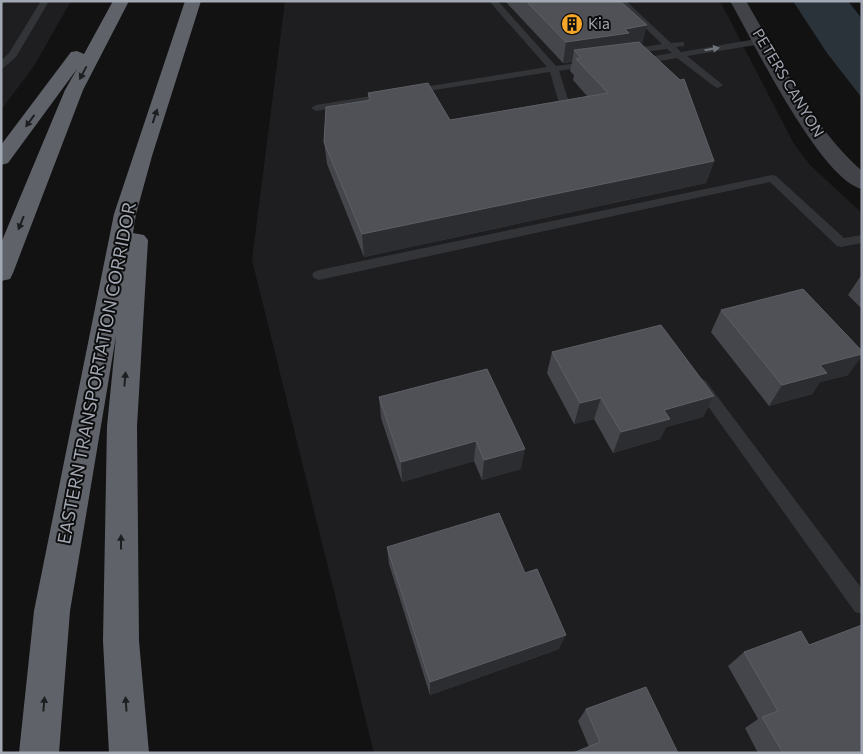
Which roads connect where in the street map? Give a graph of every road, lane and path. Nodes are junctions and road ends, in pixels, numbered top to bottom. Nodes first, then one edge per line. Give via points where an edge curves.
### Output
1 (45, 1) edge
2 (193, 1) edge
3 (493, 1) edge
4 (620, 1) edge
5 (738, 1) edge
6 (118, 8) edge
7 (755, 35) junction
8 (689, 43) dead end
9 (670, 46) junction
10 (679, 55) junction
11 (601, 61) edge
12 (1, 67) edge
13 (554, 69) junction
14 (718, 85) dead end
15 (569, 106) edge
16 (316, 108) dead end
17 (142, 156) junction
18 (1, 159) edge
19 (862, 183) edge
20 (862, 239) edge
21 (1, 273) edge
22 (319, 275) dead end
23 (692, 373) edge
24 (862, 605) edge
25 (39, 753) edge
26 (129, 753) edge

1 - 12 lane via 13,55
17 -> 2 highway, EASTERN TRANSPORTATION CORRIDOR
3 - 13 lane
4 - 9 lane
5 - 7 street, PETERS CANYON
6 -> 18 highway via 80,51
6 -> 21 highway via 74,90
10 -> 7 lane
7 - 19 street, PETERS CANYON via 812,128
8 - 9 lane
9 - 10 lane
9 - 10 lane via 640,50 625,58 648,60
10 - 14 lane
11 - 13 lane
13 - 15 lane via 563,100
13 - 16 lane
25 -> 17 highway, EASTERN TRANSPORTATION CORRIDOR via 52,611 126,214
26 -> 17 highway via 121,641 122,426
20 - 22 lane via 841,243 772,178
23 - 24 lane

